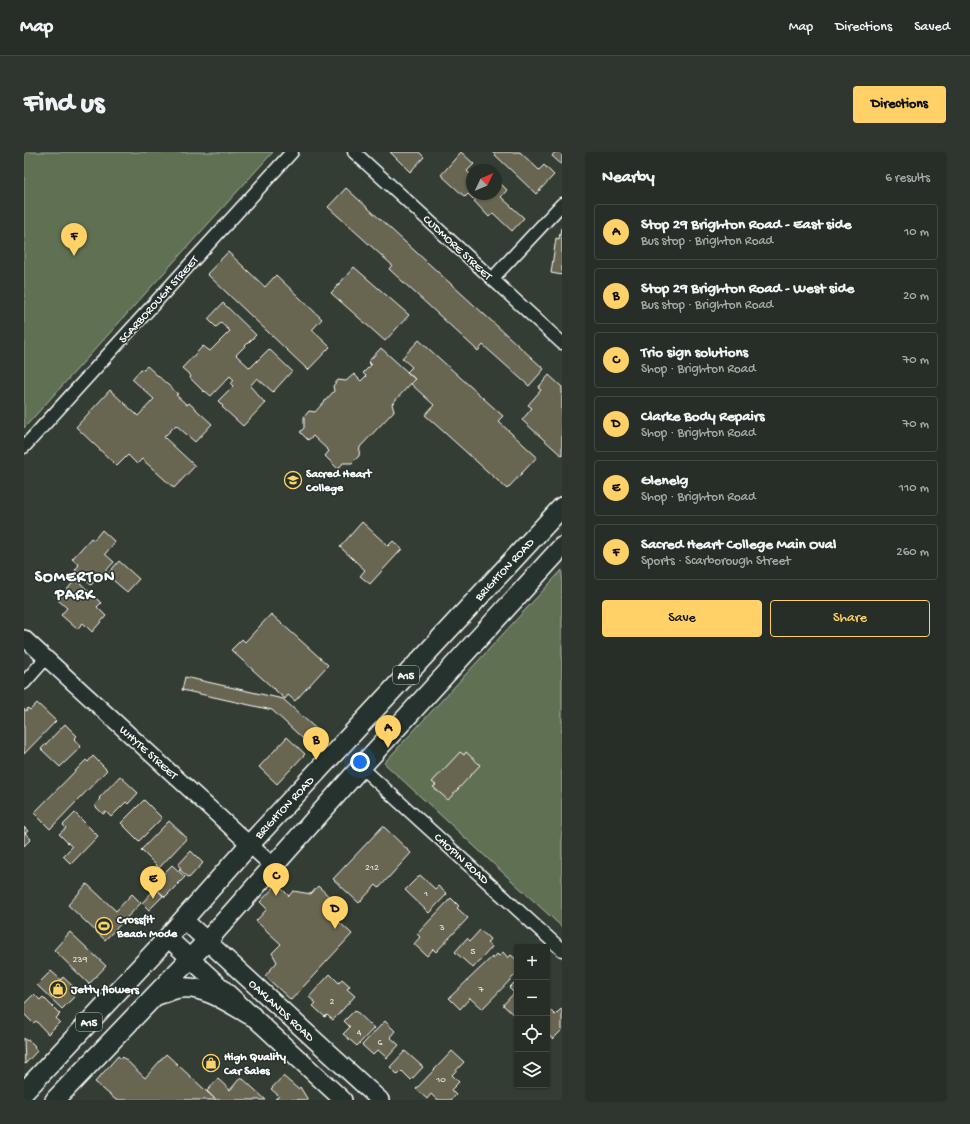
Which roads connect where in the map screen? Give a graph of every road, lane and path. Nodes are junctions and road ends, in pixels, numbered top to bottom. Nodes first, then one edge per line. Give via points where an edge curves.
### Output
1 (292, 152) edge
2 (354, 152) edge
3 (562, 204) edge
4 (492, 279) junction
5 (562, 343) edge
6 (24, 447) edge
7 (562, 507) edge
8 (562, 547) edge
9 (24, 638) edge
10 (46, 658) junction
11 (24, 683) edge
12 (361, 767) junction
13 (250, 844) junction
14 (273, 866) junction
15 (183, 919) junction
16 (167, 938) junction
17 (206, 941) junction
18 (562, 950) edge
19 (189, 959) junction
20 (154, 996) junction
21 (252, 1016) junction
22 (24, 1092) edge
23 (55, 1100) edge
24 (343, 1100) edge
25 (380, 1100) edge

1 - 6 street, SCARBOROUGH STREET
2 - 4 street, CUDMORE STREET
3 - 4 street
4 - 5 street, CUDMORE STREET
7 - 13 main road, BRIGHTON ROAD / A15
8 - 12 main road, A15
9 - 10 street, WHYTE STREET
10 - 11 street
10 - 13 street, WHYTE STREET
12 - 14 main road, A15
12 - 18 street, CHOPIN ROAD
13 - 14 street, WHYTE STREET
13 - 15 main road, BRIGHTON ROAD / A15
14 - 17 main road, A15
15 - 16 main road, BRIGHTON ROAD / A15
15 - 17 main road, OAKLANDS ROAD
16 - 19 main road, OAKLANDS ROAD
16 - 22 main road, BRIGHTON ROAD / A15
17 - 19 main road, A15
17 - 25 main road, OAKLANDS ROAD
19 - 20 main road, A15
19 - 21 main road, OAKLANDS ROAD
20 - 21 main road via 179,988 193,988 225,1000
20 - 23 main road, A15
21 - 24 main road, OAKLANDS ROAD

